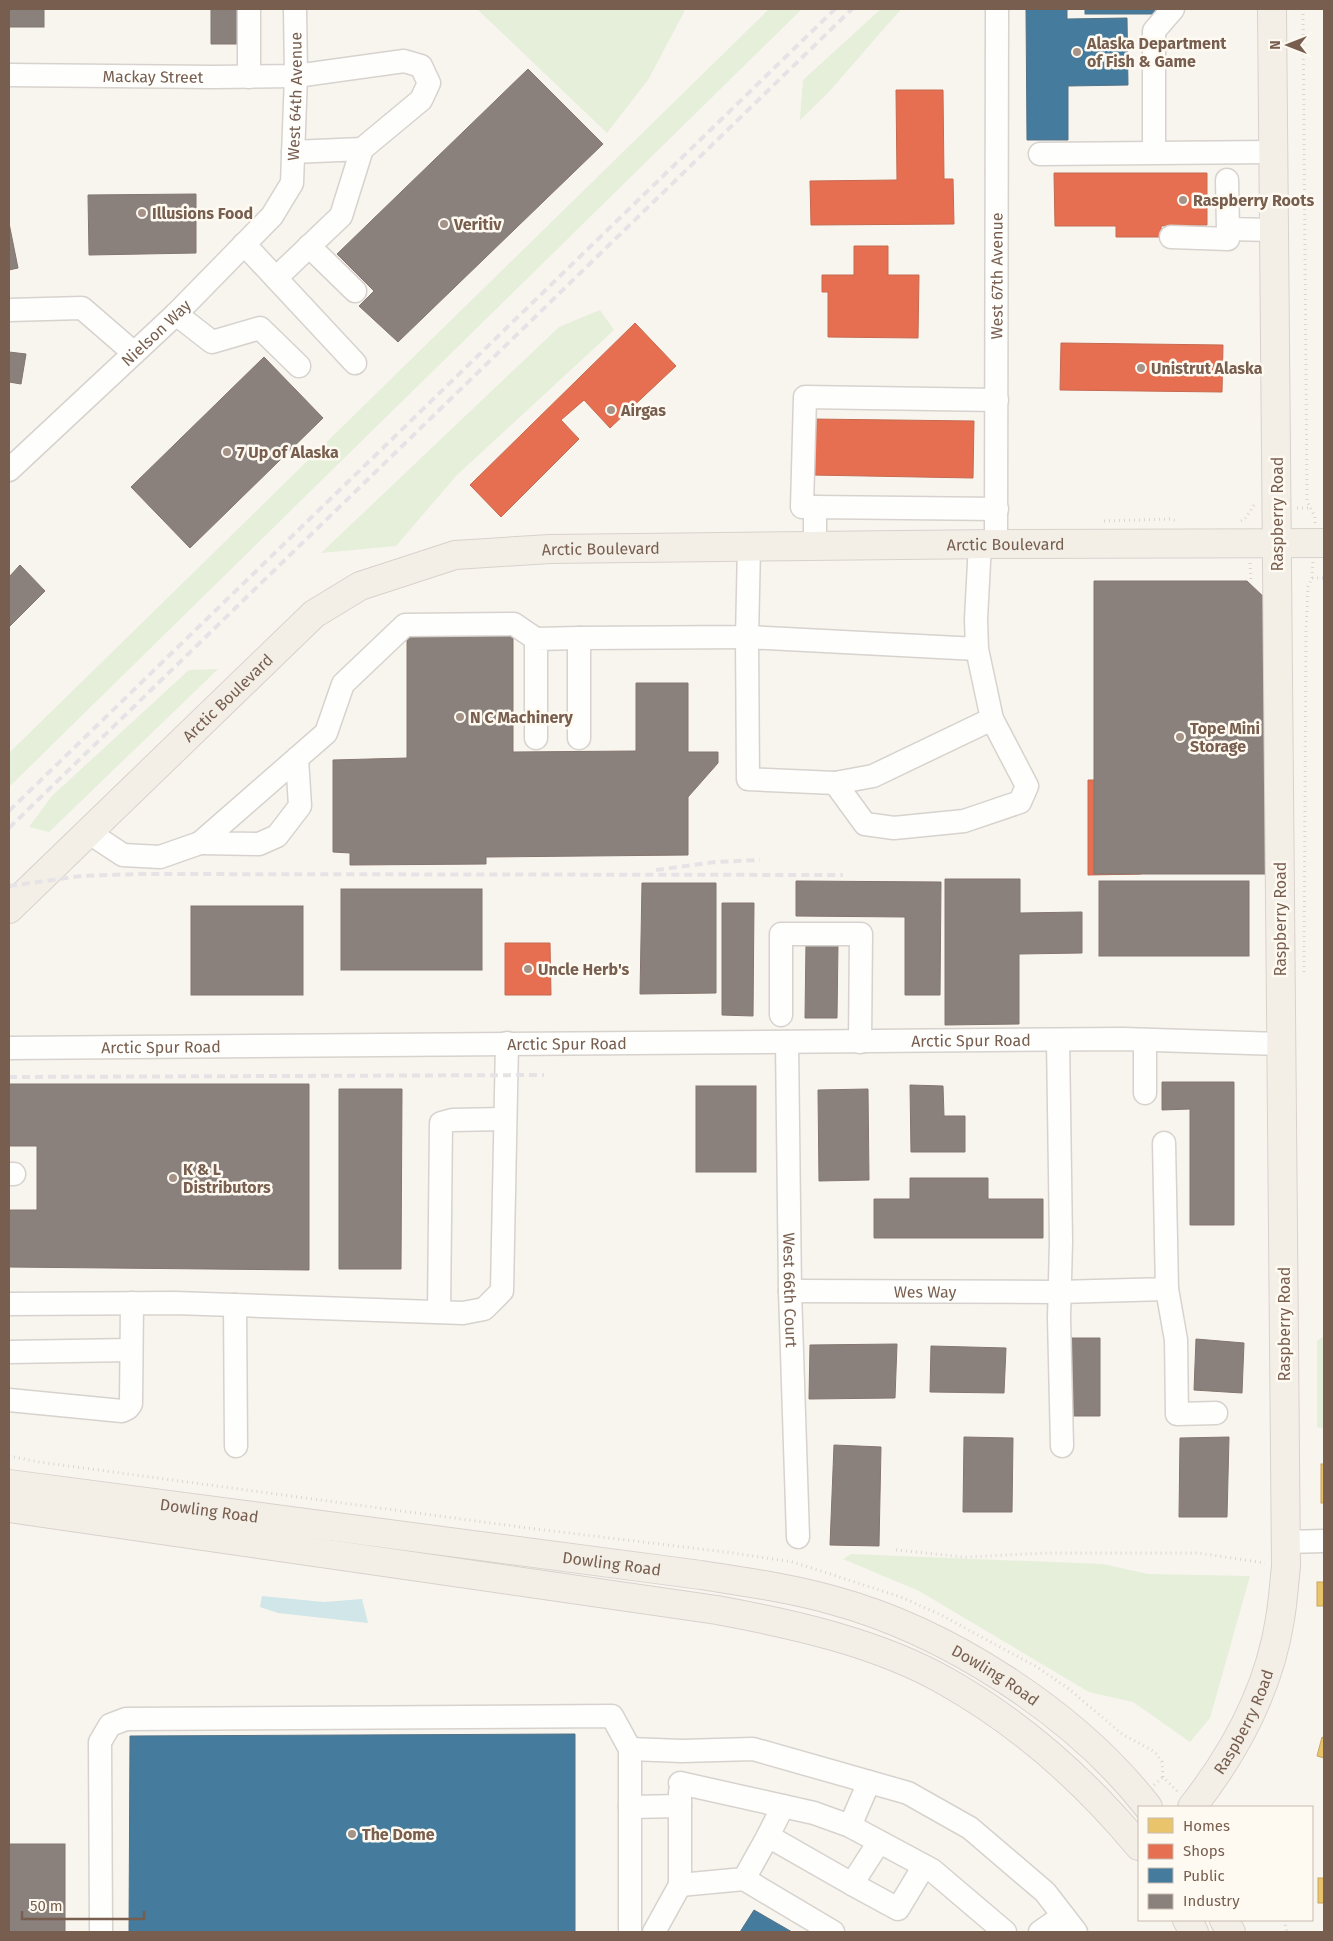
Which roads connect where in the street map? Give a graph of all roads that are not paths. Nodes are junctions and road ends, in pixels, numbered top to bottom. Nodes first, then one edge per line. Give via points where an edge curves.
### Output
1 (249, 9) edge
2 (295, 9) edge
3 (997, 9) edge
4 (1173, 9) edge
5 (1272, 9) edge
6 (9, 75) edge
7 (296, 76) junction
8 (250, 77) junction
9 (362, 149) junction
10 (293, 152) junction
11 (1154, 152) junction
12 (1274, 152) junction
13 (1040, 154) dead end
14 (1227, 180) dead end
15 (292, 183) joint
16 (1228, 229) junction
17 (1274, 230) junction
18 (1171, 237) dead end
19 (244, 244) junction
20 (310, 246) junction
21 (276, 278) junction
22 (355, 291) dead end
23 (9, 310) edge
24 (176, 314) junction
25 (134, 353) junction
26 (355, 363) dead end
27 (299, 366) dead end
28 (997, 400) junction
29 (9, 470) edge
30 (815, 507) junction
31 (997, 509) junction
32 (1277, 543) junction
33 (1324, 543) edge
34 (988, 544) junction
35 (815, 546) junction
36 (748, 547) junction
37 (747, 637) junction
38 (580, 638) junction
39 (536, 639) junction
40 (977, 649) junction
41 (992, 718) junction
42 (536, 738) dead end
43 (580, 738) dead end
44 (297, 758) junction
45 (835, 783) junction
46 (88, 832) junction
47 (200, 843) junction
48 (9, 909) edge
49 (781, 1014) dead end
50 (1134, 1039) junction
51 (1058, 1040) junction
52 (787, 1042) junction
53 (860, 1042) junction
54 (507, 1043) junction
55 (1281, 1044) junction
56 (9, 1048) edge
57 (1145, 1094) dead end
58 (506, 1119) junction
59 (1164, 1143) dead end
60 (1167, 1289) junction
61 (790, 1291) junction
62 (1059, 1292) junction
63 (132, 1303) junction
64 (9, 1304) edge
65 (235, 1305) junction
66 (439, 1312) junction
67 (131, 1350) junction
68 (9, 1352) edge
69 (9, 1400) edge
70 (1216, 1413) dead end
71 (236, 1446) dead end
72 (1062, 1446) dead end
73 (9, 1484) edge
74 (9, 1508) edge
75 (798, 1537) dead end
76 (1324, 1542) edge
77 (1286, 1554) junction
78 (630, 1749) junction
79 (682, 1751) junction
80 (869, 1782) junction
81 (680, 1783) junction
82 (680, 1806) junction
83 (783, 1806) junction
84 (1147, 1806) edge
85 (1193, 1806) edge
86 (630, 1807) junction
87 (850, 1826) junction
88 (768, 1836) junction
89 (879, 1842) junction
90 (1138, 1845) edge
91 (924, 1866) junction
92 (744, 1879) junction
93 (852, 1884) junction
94 (680, 1885) junction
95 (1188, 1921) edge
96 (1225, 1921) edge
97 (1069, 1924) edge
98 (101, 1932) edge
99 (630, 1932) edge
100 (654, 1932) edge
101 (833, 1932) edge
102 (1005, 1932) edge
103 (1040, 1932) edge
104 (1194, 1932) edge
105 (1231, 1932) edge

1 - 8 street
2 - 7 street, West 64th Avenue
3 - 28 street, West 67th Avenue
4 - 11 street via 1154,31
5 - 12 main road, Raspberry Road
6 - 8 street, Mackay Street
7 - 8 street, Mackay Street
7 - 9 street, Mackay Street via 404,61 421,66 429,83 421,100
7 - 10 street, West 64th Avenue
9 - 10 street
9 - 20 street via 341,216
10 - 15 street, West 64th Avenue
11 - 12 street
11 - 13 street
12 - 17 main road, Raspberry Road
14 - 16 street
15 - 19 street, Nielson Way via 272,216
16 - 17 street
16 - 18 street via 1228,239
17 - 32 main road, Raspberry Road
19 - 21 street
19 - 24 street, Nielson Way
20 - 21 street
20 - 22 street
21 - 26 street
23 - 25 street via 82,308
24 - 25 street, Nielson Way
24 - 27 street via 212,342 260,328
25 - 29 street, Nielson Way
28 - 30 street via 805,397 802,508
28 - 31 street, West 67th Avenue
30 - 31 street
30 - 35 street
31 - 34 street, West 67th Avenue
32 - 33 main road, Arctic Boulevard
32 - 34 main road, Arctic Boulevard
32 - 55 main road, Raspberry Road
34 - 35 main road, Arctic Boulevard
34 - 40 street, West 67th Avenue via 976,620
35 - 36 main road, Arctic Boulevard
36 - 37 street
36 - 46 main road, Arctic Boulevard via 550,549 455,555 360,586 314,614
37 - 38 street
37 - 40 street
37 - 45 street via 748,779
38 - 39 street
38 - 43 street
39 - 42 street
39 - 44 street via 514,624 405,625 343,684 326,733
40 - 41 street, West 67th Avenue
41 - 45 street via 873,776
41 - 45 street, West 67th Avenue via 1027,786 1020,802 964,821 894,828 865,824
44 - 47 street
44 - 47 street via 300,806 277,836 259,844
46 - 47 street via 123,855 160,857
46 - 48 main road, Arctic Boulevard
49 - 53 street via 781,934 861,934
50 - 51 street, Arctic Spur Road
50 - 55 street, Arctic Spur Road
50 - 57 street
51 - 53 street, Arctic Spur Road
51 - 62 street
52 - 53 street, Arctic Spur Road
52 - 54 street, Arctic Spur Road
52 - 61 street, West 66th Court
54 - 56 street, Arctic Spur Road
54 - 58 street
55 - 77 main road, Raspberry Road
58 - 66 street via 502,1291 484,1309 463,1313
58 - 66 street via 441,1123
59 - 60 street
60 - 62 street, Wes Way
60 - 70 street via 1176,1340 1177,1414
61 - 62 street, Wes Way
61 - 75 street, West 66th Court
62 - 72 street
63 - 64 street
63 - 65 street
63 - 67 street
65 - 66 street
65 - 71 street
67 - 68 street
67 - 69 street via 131,1404 122,1411
73 - 84 main road, Dowling Road via 701,1575 774,1586 833,1600 937,1641 1007,1680 1090,1745 1116,1769
74 - 90 main road, Dowling Road via 717,1610 835,1637 919,1668 995,1712 1084,1785
76 - 77 street
77 - 85 main road, Raspberry Road via 1276,1642 1260,1694 1243,1732 1218,1774
78 - 79 street
78 - 86 street
78 - 98 street via 612,1716 126,1719 110,1725 100,1742
79 - 80 street via 753,1749
79 - 81 street
80 - 87 street
80 - 97 street via 908,1792 970,1828 1044,1892
81 - 82 street
81 - 83 street
82 - 86 street
82 - 94 street
83 - 87 street
83 - 88 street
86 - 99 street
87 - 89 street
88 - 92 street
88 - 93 street
89 - 91 street
89 - 93 street
91 - 93 street via 898,1909
91 - 102 street
92 - 94 street
92 - 101 street
94 - 100 street
95 - 104 main road
96 - 105 main road
97 - 103 street

